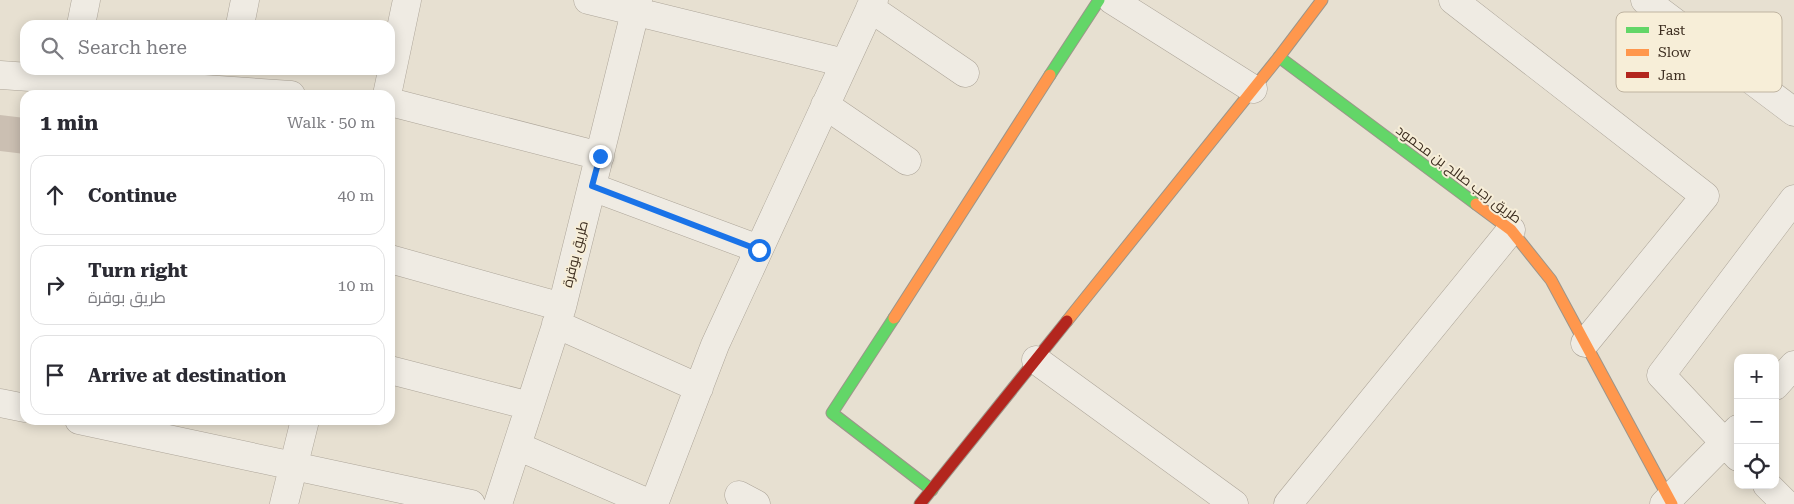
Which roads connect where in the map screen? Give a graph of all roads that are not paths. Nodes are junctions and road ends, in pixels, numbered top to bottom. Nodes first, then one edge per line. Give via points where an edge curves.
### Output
1 (86, 0) edge
2 (245, 0) edge
3 (407, 0) edge
4 (588, 0) edge
5 (1098, 0) edge
6 (1112, 0) edge
7 (1322, 0) edge
8 (1453, 0) edge
9 (1645, 0) edge
10 (872, 4) edge
11 (637, 6) edge
12 (1661, 12) edge
13 (82, 20) edge
14 (241, 20) edge
15 (395, 57) edge
16 (1279, 57) junction
17 (845, 62) junction
18 (965, 73) dead end
19 (0, 75) edge
20 (71, 75) edge
21 (391, 75) edge
22 (227, 85) edge
23 (1253, 89) junction
24 (259, 90) edge
25 (388, 90) edge
26 (1767, 92) edge
27 (395, 103) edge
28 (826, 105) junction
29 (1794, 112) edge
30 (600, 156) junction
31 (907, 161) dead end
32 (592, 186) junction
33 (1794, 199) edge
34 (1511, 230) junction
35 (759, 250) junction
36 (395, 261) edge
37 (559, 315) junction
38 (1584, 343) junction
39 (1036, 360) junction
40 (1794, 365) edge
41 (395, 371) edge
42 (1779, 382) edge
43 (699, 388) junction
44 (0, 403) edge
45 (530, 406) junction
46 (20, 407) edge
47 (130, 425) edge
48 (304, 425) edge
49 (150, 427) edge
50 (1733, 443) edge
51 (517, 446) junction
52 (293, 466) junction
53 (1771, 489) edge
54 (932, 490) junction
55 (1668, 503) edge
56 (284, 504) edge
57 (471, 504) edge
58 (498, 504) edge
59 (653, 504) edge
60 (920, 504) edge
61 (1234, 504) edge
62 (1288, 504) edge
63 (1786, 504) edge

1 - 13 street
2 - 14 street
3 - 15 street
4 - 11 street
5 - 54 street via 832,413
6 - 23 street
7 - 16 street
8 - 38 street via 1705,196
9 - 12 street
10 - 17 street
10 - 18 street
11 - 17 street
11 - 30 street, طريق بوقرة
16 - 23 street
16 - 34 street, طريق رجب صالح بن محمود
17 - 28 street
19 - 20 street
20 - 22 street
21 - 25 street
22 - 24 street
23 - 39 street
26 - 29 street
27 - 30 street
28 - 31 street
28 - 35 street
30 - 32 street, طريق بوقرة
32 - 35 street
32 - 37 street, طريق بوقرة
33 - 50 street via 1661,375
34 - 38 street, طريق رجب صالح بن محمود via 1551,280
34 - 62 street
35 - 43 street
36 - 37 street
37 - 43 street
37 - 45 street, طريق بوقرة
38 - 55 street, طريق رجب صالح بن محمود
39 - 54 street
39 - 61 street
40 - 42 street
41 - 45 street
43 - 59 street
44 - 46 street
45 - 51 street, طريق بوقرة
47 - 49 street
48 - 52 street
49 - 52 street
50 - 55 street
51 - 58 street, طريق بوقرة
51 - 59 street
52 - 56 street
52 - 57 street
53 - 63 street
54 - 60 street

